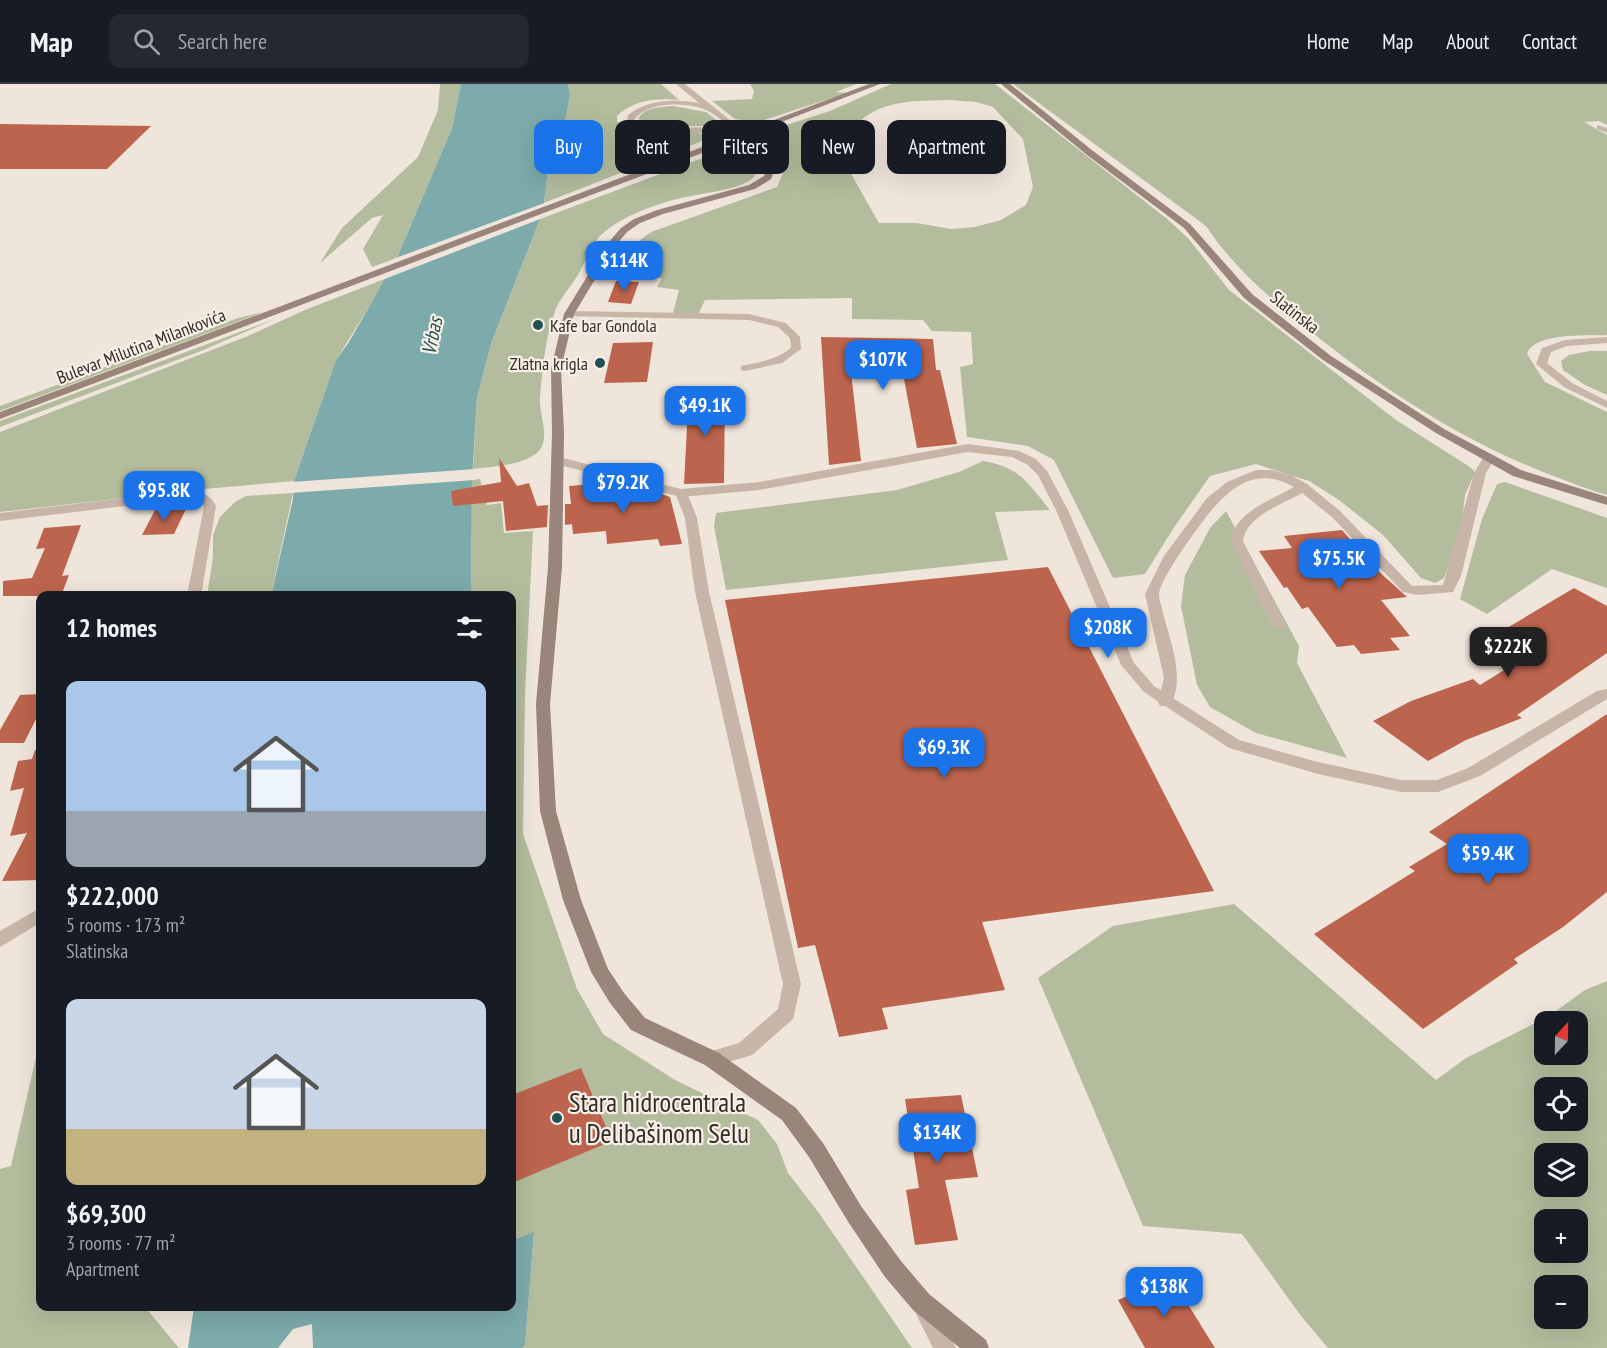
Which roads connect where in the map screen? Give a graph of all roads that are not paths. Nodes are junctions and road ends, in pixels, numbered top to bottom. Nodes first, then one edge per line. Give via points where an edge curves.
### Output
1 (680, 84) edge
2 (876, 84) edge
3 (1005, 84) edge
4 (708, 108) junction
5 (724, 120) edge
6 (782, 120) edge
7 (702, 129) edge
8 (640, 174) edge
9 (769, 174) edge
10 (568, 314) junction
11 (1607, 340) edge
12 (745, 368) dead end
13 (1607, 405) edge
14 (0, 416) edge
15 (1489, 458) junction
16 (556, 460) junction
17 (651, 485) dead end
18 (1303, 487) junction
19 (1607, 501) edge
20 (0, 517) edge
21 (195, 591) edge
22 (1279, 625) dead end
23 (1607, 694) edge
24 (1165, 702) junction
25 (36, 918) edge
26 (0, 940) edge
27 (712, 1059) junction
28 (921, 1302) junction
29 (945, 1348) edge
30 (978, 1348) edge

1 - 4 street
2 - 6 street
3 - 15 street, Slatinska via 1187,226 1248,296 1296,335 1381,394
4 - 5 street
4 - 7 street via 656,106 637,112 630,121 657,131
8 - 14 street, Bulevar Milutina Milankovića
9 - 10 street via 762,182 740,191 660,212 624,230
10 - 12 street via 749,317 782,325 795,337 796,349 787,358
10 - 16 street via 556,369
11 - 13 street via 1565,343 1546,350 1541,364 1568,385
15 - 18 street via 1480,473 1448,589 1408,589 1336,514
15 - 19 street, Slatinska via 1517,473
16 - 17 street
16 - 27 street via 555,567 543,704 548,811 572,900 600,972 611,989 638,1024
18 - 22 street via 1245,521 1238,533 1242,555
18 - 24 street via 1272,474 1256,474 1231,485 1211,501 1169,559 1152,594 1171,678
20 - 21 street via 195,495 206,499 210,506
23 - 24 street via 1474,772 1438,786 1401,786 1234,744
24 - 27 street via 1128,665 1043,474 1032,462 1015,454 968,448 759,486 673,491 691,518 702,592 792,984 786,1013 771,1028 745,1049
25 - 26 street
27 - 28 street via 789,1114 893,1269
28 - 29 street
28 - 30 street

